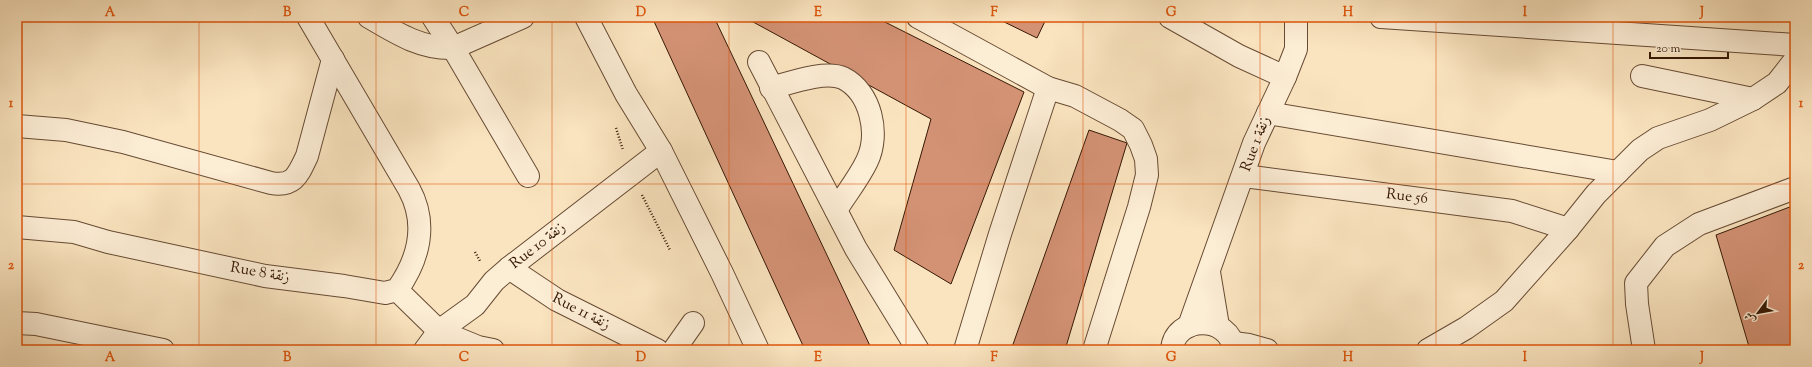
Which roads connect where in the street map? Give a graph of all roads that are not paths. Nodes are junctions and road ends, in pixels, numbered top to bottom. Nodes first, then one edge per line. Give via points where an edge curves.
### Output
1 (308, 17) edge
2 (369, 17) edge
3 (433, 17) edge
4 (523, 17) edge
5 (586, 17) edge
6 (918, 17) edge
7 (1170, 17) edge
8 (1296, 17) edge
9 (1381, 17) edge
10 (1795, 45) edge
11 (453, 48) junction
12 (333, 59) junction
13 (1795, 60) edge
14 (759, 62) dead end
15 (1642, 76) dead end
16 (1285, 77) junction
17 (772, 88) junction
18 (1048, 88) junction
19 (1753, 99) junction
20 (1268, 112) junction
21 (17, 126) edge
22 (661, 151) junction
23 (1618, 172) junction
24 (528, 176) dead end
25 (1244, 176) junction
26 (1795, 188) edge
27 (836, 210) junction
28 (17, 227) edge
29 (1568, 229) junction
30 (509, 268) junction
31 (1208, 271) junction
32 (397, 290) junction
33 (17, 323) edge
34 (693, 323) dead end
35 (1189, 326) junction
36 (1218, 326) junction
37 (443, 339) edge
38 (1234, 346) edge
39 (1171, 349) edge
40 (163, 350) edge
41 (425, 350) edge
42 (493, 350) edge
43 (657, 350) edge
44 (674, 350) edge
45 (758, 350) edge
46 (918, 350) edge
47 (965, 350) edge
48 (1094, 350) edge
49 (1267, 350) edge
50 (1428, 350) edge
51 (1644, 350) edge

1 - 12 street
2 - 11 street via 414,42 437,48
3 - 11 street
4 - 11 street
5 - 22 street via 626,94
6 - 18 street
7 - 16 street via 1239,56
8 - 16 street, Rue 1 زنقة via 1296,49
9 - 10 street
11 - 24 street
12 - 21 street via 307,156 297,175 283,185 123,142 66,130
12 - 32 street via 410,189 419,215 418,249
13 - 19 street via 1777,83
14 - 17 street
15 - 19 street
16 - 20 street, Rue 1 زنقة
17 - 27 street
17 - 27 street via 817,75 842,78 861,93 870,113 874,136 867,161
18 - 47 street
18 - 48 street via 1075,96 1120,120 1133,130 1146,159 1147,175 1139,207
19 - 23 street via 1710,120 1658,138 1640,150
20 - 23 street
20 - 25 street, Rue 1 زنقة
22 - 30 street, Rue 10 زنقة
22 - 45 street
23 - 29 street via 1596,194
25 - 29 street, Rue 56 via 1512,211
25 - 31 street, Rue 1 زنقة
26 - 51 street via 1699,224 1665,246 1636,283
27 - 46 street via 856,249
28 - 32 street, Rue 8 زنقة via 74,232 108,242 265,276 385,293
29 - 50 street via 1504,301 1466,328
30 - 37 street, Rue 10 زنقة via 494,281
30 - 43 street, Rue 11 زنقة via 557,300
31 - 35 street, Rue 1 زنقة
31 - 36 street
32 - 37 street
33 - 40 street
34 - 44 street
35 - 36 street via 1208,323
35 - 39 street via 1181,332
36 - 38 street via 1227,333
37 - 41 street, Rue 10 زنقة
37 - 42 street
38 - 49 street via 1249,345

